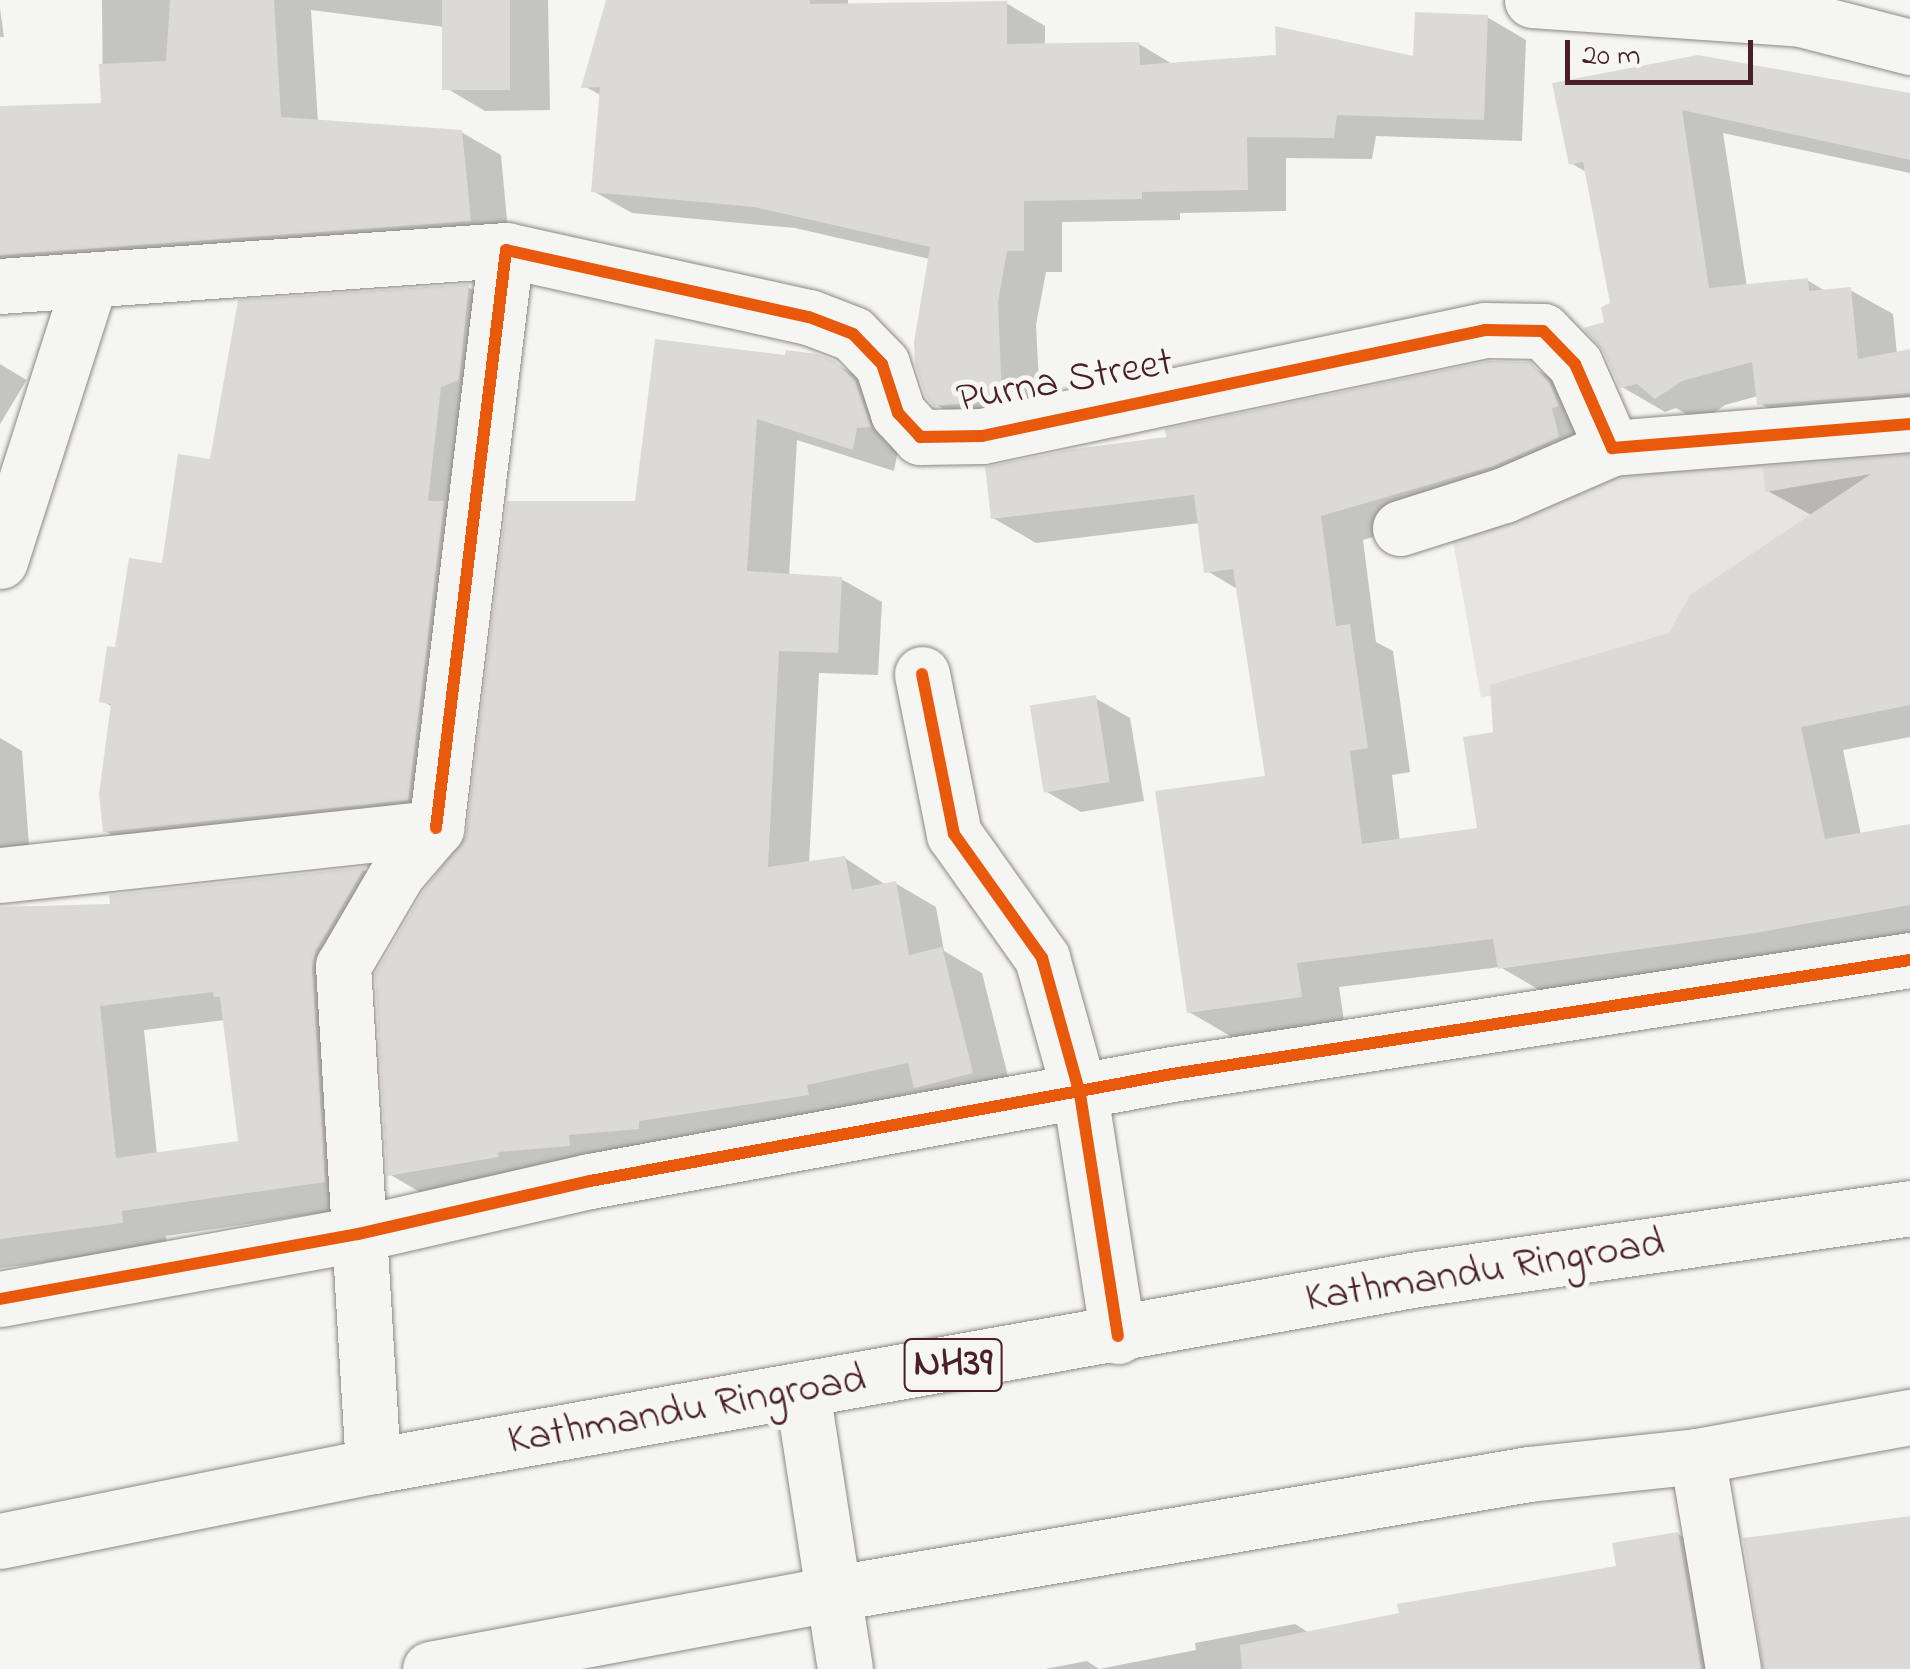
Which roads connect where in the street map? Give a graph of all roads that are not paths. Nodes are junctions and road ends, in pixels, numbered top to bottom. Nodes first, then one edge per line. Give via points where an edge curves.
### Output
1 (1532, 0) edge
2 (1910, 47) edge
3 (506, 250) junction
4 (90, 280) junction
5 (0, 286) edge
6 (1910, 424) edge
7 (1612, 448) junction
8 (1400, 528) dead end
9 (0, 562) edge
10 (922, 674) dead end
11 (436, 828) junction
12 (0, 875) edge
13 (1910, 960) edge
14 (1080, 1094) junction
15 (1910, 1208) edge
16 (358, 1234) junction
17 (0, 1299) edge
18 (1118, 1336) junction
19 (802, 1392) junction
20 (1910, 1417) edge
21 (1698, 1456) junction
22 (373, 1466) junction
23 (0, 1542) edge
24 (830, 1594) junction
25 (430, 1669) edge
26 (845, 1669) edge
27 (1733, 1669) edge

1 - 2 main road via 1801,19
3 - 4 main road, Purna Street
3 - 7 main road, Purna Street via 809,317 853,334 882,364 898,413 920,437 982,436 1504,330 1542,332 1574,364
3 - 11 main road
4 - 5 main road, Purna Street
4 - 9 main road
6 - 7 main road
7 - 8 main road via 1504,495
10 - 14 main road via 954,834 1042,958
11 - 12 main road
11 - 16 main road via 398,872 343,966
13 - 14 main road via 1172,1074
14 - 16 main road via 590,1181
14 - 18 main road
15 - 18 main road, Kathmandu Ringroad / NH39 via 1418,1279
16 - 17 main road
16 - 22 main road
18 - 19 main road, Kathmandu Ringroad / NH39
19 - 22 main road, Kathmandu Ringroad / NH39
19 - 24 main road
20 - 21 main road
21 - 24 main road via 1529,1474
21 - 27 main road
22 - 23 main road, Kathmandu Ringroad / NH39
24 - 25 main road
24 - 26 main road

